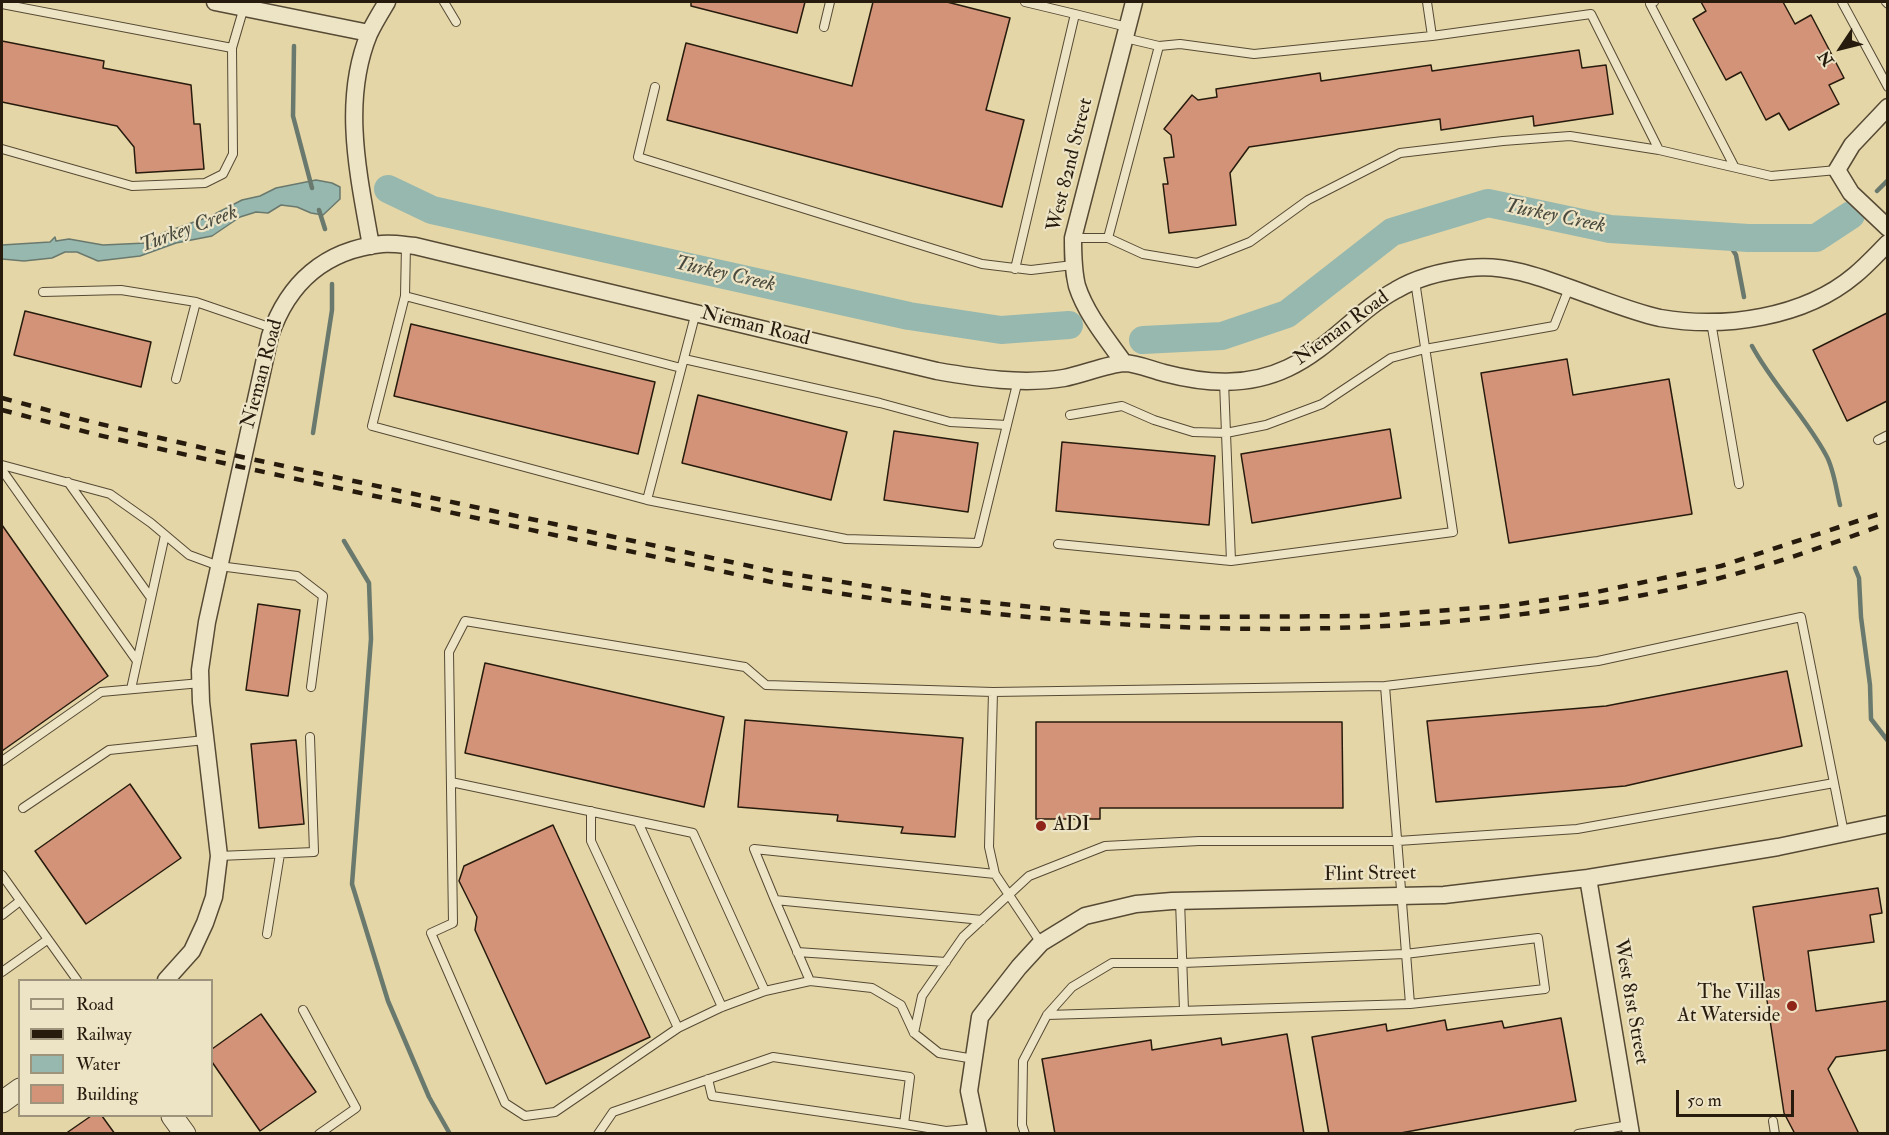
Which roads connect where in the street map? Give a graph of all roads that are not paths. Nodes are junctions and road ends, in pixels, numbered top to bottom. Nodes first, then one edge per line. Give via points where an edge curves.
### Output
1 (215, 2) edge
2 (387, 2) edge
3 (444, 2) edge
4 (830, 2) edge
5 (1025, 2) edge
6 (1134, 2) edge
7 (1427, 2) edge
8 (1654, 2) edge
9 (1842, 2) edge
10 (2, 4) edge
11 (250, 6) edge
12 (1075, 14) junction
13 (456, 22) dead end
14 (824, 27) dead end
15 (1126, 32) junction
16 (369, 33) junction
17 (1432, 36) junction
18 (1159, 46) junction
19 (232, 48) junction
20 (655, 87) dead end
21 (1887, 87) edge
22 (1887, 106) edge
23 (2, 150) edge
24 (1659, 150) junction
25 (1734, 166) junction
26 (1837, 170) junction
27 (1887, 228) edge
28 (1073, 238) junction
29 (1108, 238) junction
30 (1887, 243) edge
31 (406, 245) junction
32 (371, 246) junction
33 (1073, 265) junction
34 (1015, 269) junction
35 (1415, 280) junction
36 (1569, 288) junction
37 (43, 292) dead end
38 (405, 296) junction
39 (196, 302) junction
40 (696, 312) junction
41 (1711, 322) junction
42 (272, 328) junction
43 (1425, 349) junction
44 (1124, 363) junction
45 (682, 364) junction
46 (176, 380) dead end
47 (1018, 380) junction
48 (1224, 382) junction
49 (1070, 415) dead end
50 (1007, 425) junction
51 (1226, 433) junction
52 (1887, 435) edge
53 (1878, 440) dead end
54 (2, 465) edge
55 (2, 470) edge
56 (68, 482) junction
57 (1739, 483) dead end
58 (647, 500) junction
59 (165, 535) junction
60 (1058, 544) dead end
61 (1231, 561) junction
62 (219, 566) junction
63 (151, 598) junction
64 (137, 661) junction
65 (201, 683) junction
66 (1385, 686) junction
67 (311, 687) dead end
68 (131, 689) junction
69 (993, 692) junction
70 (310, 737) dead end
71 (205, 740) junction
72 (2, 761) edge
73 (451, 782) junction
74 (1834, 783) junction
75 (23, 808) dead end
76 (591, 812) junction
77 (638, 822) junction
78 (1887, 824) edge
79 (1844, 833) junction
80 (1398, 841) junction
81 (280, 854) junction
82 (219, 856) junction
83 (994, 874) junction
84 (2, 875) edge
85 (1588, 878) junction
86 (1009, 895) junction
87 (1402, 896) junction
88 (775, 900) junction
89 (1180, 901) junction
90 (21, 902) junction
91 (2, 915) edge
92 (982, 920) junction
93 (267, 934) dead end
94 (47, 939) junction
95 (1041, 943) junction
96 (797, 952) junction
97 (1405, 954) junction
98 (946, 962) junction
99 (1183, 963) junction
100 (2, 972) edge
101 (76, 979) edge
102 (168, 979) edge
103 (810, 981) junction
104 (765, 991) junction
105 (1410, 1004) junction
106 (722, 1007) junction
107 (303, 1010) dead end
108 (1184, 1010) junction
109 (1047, 1015) junction
110 (678, 1028) junction
111 (914, 1033) junction
112 (974, 1059) junction
113 (708, 1079) junction
114 (18, 1090) edge
115 (2, 1102) edge
116 (173, 1117) edge
117 (1773, 1121) dead end
118 (904, 1124) junction
119 (1630, 1129) edge
120 (977, 1131) edge
121 (185, 1134) edge
122 (319, 1134) edge
123 (598, 1134) edge
124 (1025, 1134) edge
125 (1578, 1134) edge
126 (1775, 1134) edge

1 - 11 street
2 - 16 street
3 - 13 lane
4 - 14 lane
5 - 12 lane
6 - 15 street, West 82nd Street
7 - 17 lane
8 - 25 lane via 1650,4
9 - 21 lane
10 - 19 lane
11 - 16 street
11 - 19 lane
12 - 15 lane
12 - 34 lane
15 - 18 lane
15 - 28 street, West 82nd Street
16 - 32 street via 358,72 353,117
17 - 18 lane via 1254,54 1180,44
17 - 24 lane via 1591,14
18 - 29 lane
19 - 23 lane via 233,154 224,174 205,183 132,186
20 - 34 lane via 638,157 982,264
22 - 26 street via 1852,145
24 - 25 lane
24 - 29 lane via 1570,136 1400,153 1308,200 1250,242 1197,263 1143,254
25 - 26 lane via 1771,176
26 - 27 street via 1851,194
28 - 29 lane
28 - 33 street, West 82nd Street
30 - 41 street, Nieman Road via 1854,276 1816,299 1760,317
31 - 32 street, Nieman Road
31 - 38 lane
31 - 40 street, Nieman Road
32 - 42 street, Nieman Road via 338,254 314,270 290,294
33 - 34 lane
33 - 44 street, West 82nd Street via 1077,286 1091,316
35 - 36 street, Nieman Road via 1442,272 1500,268
35 - 43 lane
35 - 48 street, Nieman Road via 1394,291 1291,367 1247,381
36 - 41 street, Nieman Road via 1660,318
36 - 43 lane via 1554,326
37 - 39 lane via 121,290
38 - 45 lane
38 - 58 lane via 372,426
39 - 42 lane
39 - 46 lane
40 - 45 lane
40 - 47 street, Nieman Road via 937,370 977,378
41 - 57 lane
42 - 62 street, Nieman Road
43 - 51 lane via 1390,358 1322,404 1266,425
43 - 61 lane via 1453,532
44 - 47 street, Nieman Road via 1064,378
44 - 48 street, Nieman Road via 1186,379
45 - 50 lane via 880,403 950,422
45 - 58 lane
47 - 50 lane
48 - 51 lane
49 - 51 lane via 1122,406 1193,432
50 - 58 lane via 978,543 846,539
51 - 61 lane
52 - 53 lane
54 - 56 lane
55 - 64 lane
56 - 59 lane via 110,494
56 - 63 lane
59 - 62 lane via 189,555
59 - 63 lane
60 - 61 lane
62 - 65 street, Nieman Road via 207,622
62 - 67 lane via 297,576 322,596
63 - 64 lane
64 - 68 lane
65 - 68 lane
65 - 71 street, Nieman Road
66 - 69 lane
66 - 74 lane via 1598,661 1801,616
66 - 80 lane
68 - 72 lane via 101,692
69 - 73 lane via 766,685 745,667 465,621 449,652
69 - 83 lane via 988,847
70 - 81 lane via 314,852
71 - 75 lane via 109,750
71 - 82 street, Nieman Road
73 - 76 lane
73 - 110 lane via 453,923 431,933 506,1103 525,1116 555,1112
74 - 79 lane
74 - 80 lane via 1577,829
76 - 77 lane
76 - 110 lane via 591,841
77 - 104 lane via 693,833
77 - 106 lane
78 - 79 street, Flint Street
79 - 85 street, Flint Street
80 - 86 lane via 1200,841 1104,846 1029,876
80 - 87 lane
81 - 82 lane
81 - 93 lane
82 - 102 street, Nieman Road via 214,897 205,923 192,951
83 - 86 lane
83 - 88 lane via 754,849
84 - 90 lane
85 - 87 street, Flint Street
85 - 119 street, West 81st Street
86 - 92 lane
86 - 95 lane
87 - 89 street, Flint Street
87 - 97 lane
88 - 92 lane
88 - 96 lane
89 - 95 street, Flint Street via 1136,904 1085,916
89 - 99 lane
90 - 91 lane
90 - 94 lane
92 - 98 lane via 963,937
94 - 100 lane
94 - 101 lane
95 - 112 street, Flint Street via 981,1017
96 - 98 lane
96 - 103 lane
97 - 99 lane
97 - 105 lane
97 - 105 lane via 1538,938 1545,988
98 - 111 lane via 922,996
99 - 108 lane
99 - 109 lane via 1112,963 1072,987
103 - 104 lane
103 - 111 lane via 872,988 901,1005
104 - 106 lane
105 - 108 lane
106 - 110 lane
107 - 122 lane via 356,1108
108 - 109 lane
109 - 124 lane via 1023,1061
111 - 112 lane via 939,1053
112 - 120 street, Flint Street via 969,1091
113 - 118 lane via 712,1096
113 - 118 lane via 773,1057 910,1077
113 - 123 lane via 613,1112
114 - 115 street
116 - 121 street
117 - 126 lane
118 - 120 lane
119 - 125 lane

